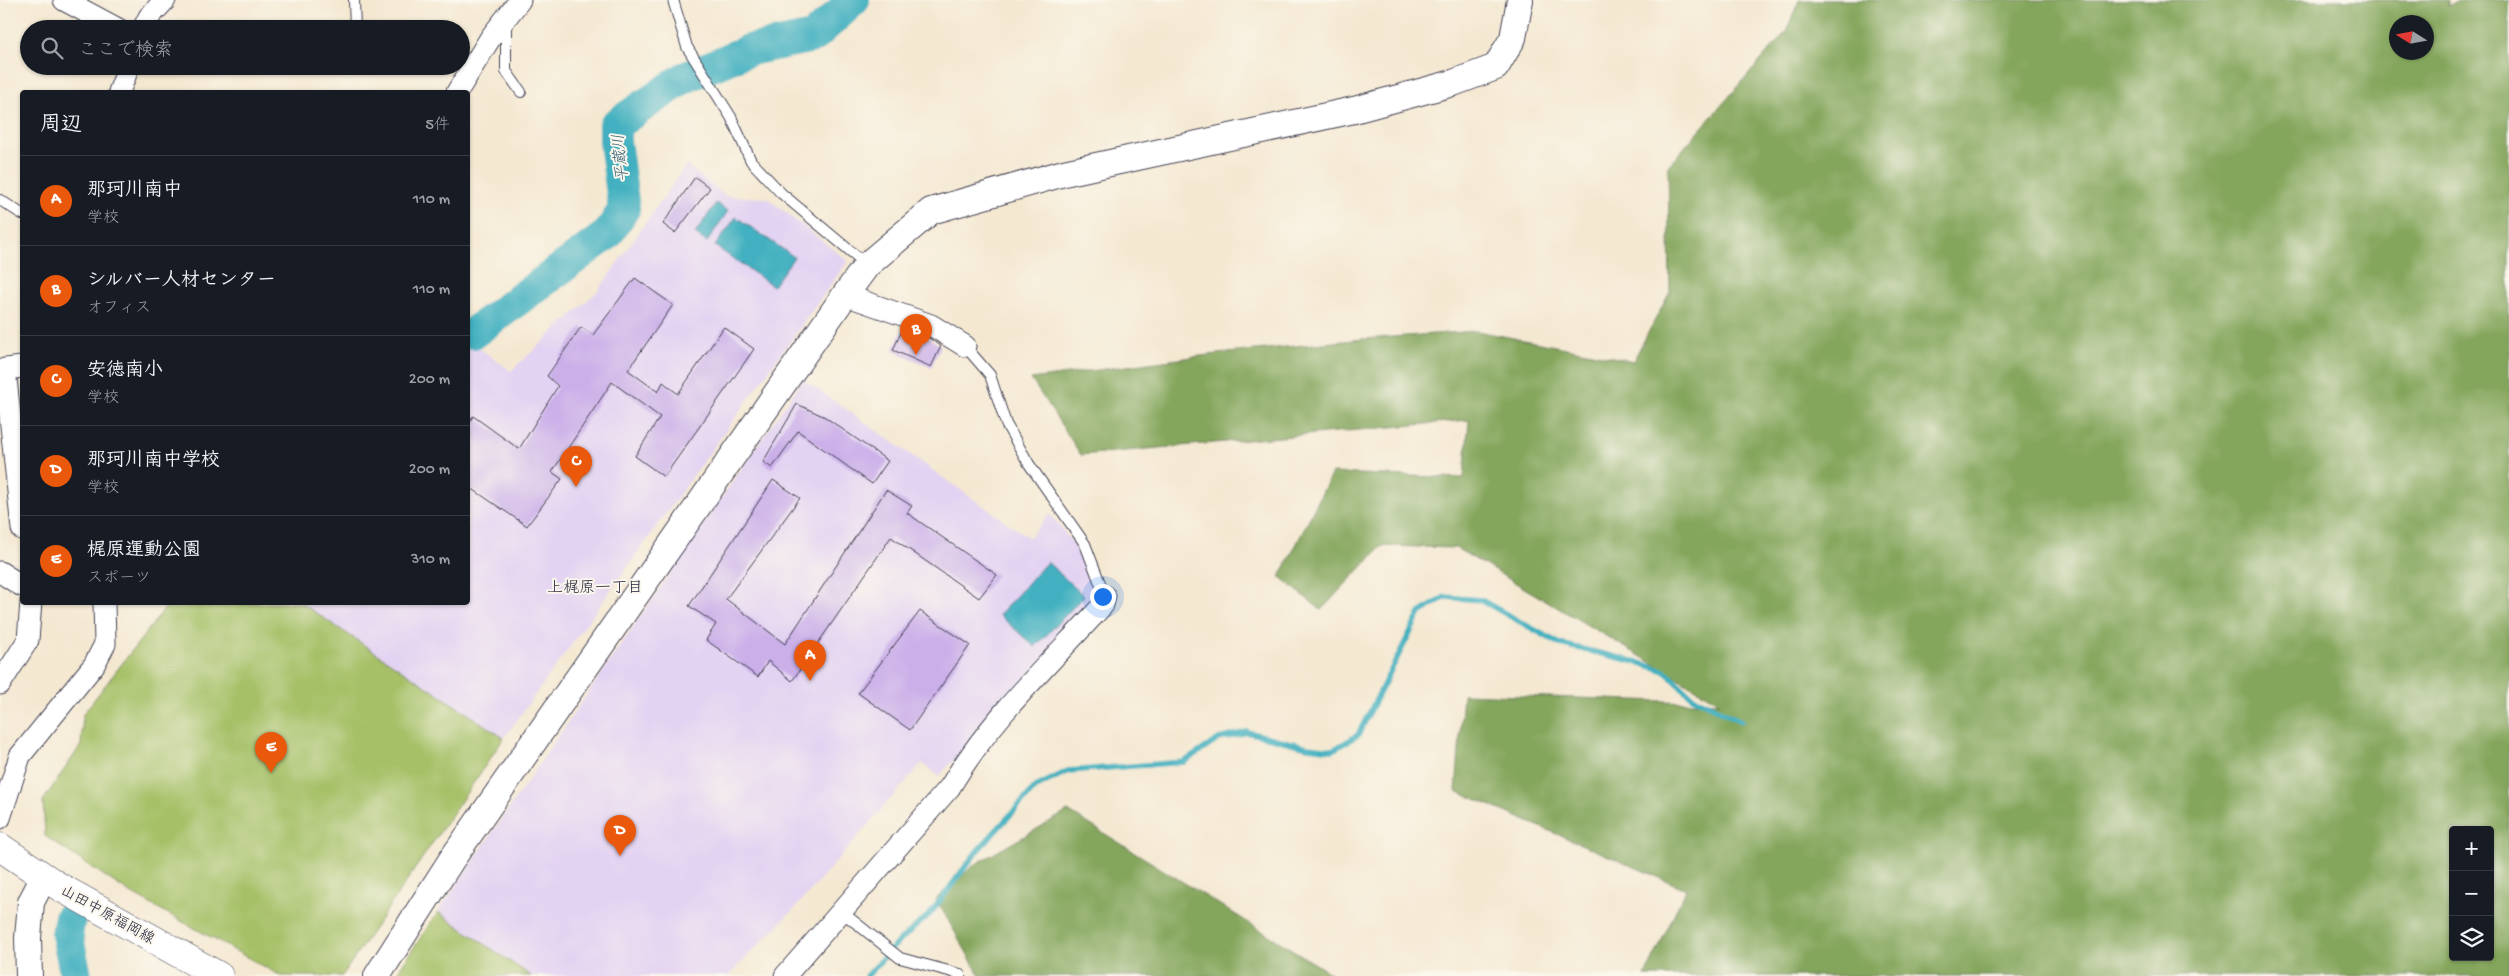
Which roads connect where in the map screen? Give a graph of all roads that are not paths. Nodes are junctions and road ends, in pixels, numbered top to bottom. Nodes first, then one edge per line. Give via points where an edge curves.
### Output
1 (64, 0) edge
2 (165, 0) edge
3 (354, 0) edge
4 (520, 0) edge
5 (673, 0) edge
6 (1520, 0) edge
7 (506, 16) junction
8 (101, 20) edge
9 (147, 20) edge
10 (355, 20) edge
11 (470, 70) edge
12 (126, 75) edge
13 (467, 75) edge
14 (120, 90) edge
15 (458, 90) edge
16 (521, 92) dead end
17 (0, 200) edge
18 (20, 213) edge
19 (867, 265) junction
20 (845, 295) junction
21 (965, 346) joint
22 (9, 369) edge
23 (6, 429) edge
24 (20, 516) edge
25 (0, 572) edge
26 (20, 585) edge
27 (1105, 596) joint
28 (30, 605) edge
29 (104, 605) edge
30 (0, 684) edge
31 (0, 818) edge
32 (0, 847) edge
33 (51, 881) junction
34 (842, 912) junction
35 (29, 976) edge
36 (219, 976) edge
37 (377, 976) edge
38 (785, 976) edge
39 (960, 976) edge

1 - 8 street
2 - 9 street
3 - 10 lane
4 - 7 street
5 - 19 lane via 687,47 731,117 751,161 781,192
6 - 19 street via 1513,38 1496,67 1453,83 1354,110 1064,173 931,211
7 - 11 street
7 - 16 lane via 506,71
12 - 14 street
13 - 15 street
17 - 18 lane
19 - 20 street
20 - 21 street via 931,324
20 - 37 street via 452,859
21 - 27 lane via 990,375 1006,424 1029,464 1085,544
22 - 23 street
23 - 24 street
25 - 26 street
27 - 34 street via 1103,604 1005,711 967,758 950,787
28 - 30 street via 28,640
29 - 31 street via 105,644 94,665 20,756
32 - 33 main road, 山田中原福岡線
33 - 35 street via 31,902
33 - 36 main road, 山田中原福岡線
34 - 38 street
34 - 39 lane via 900,958

